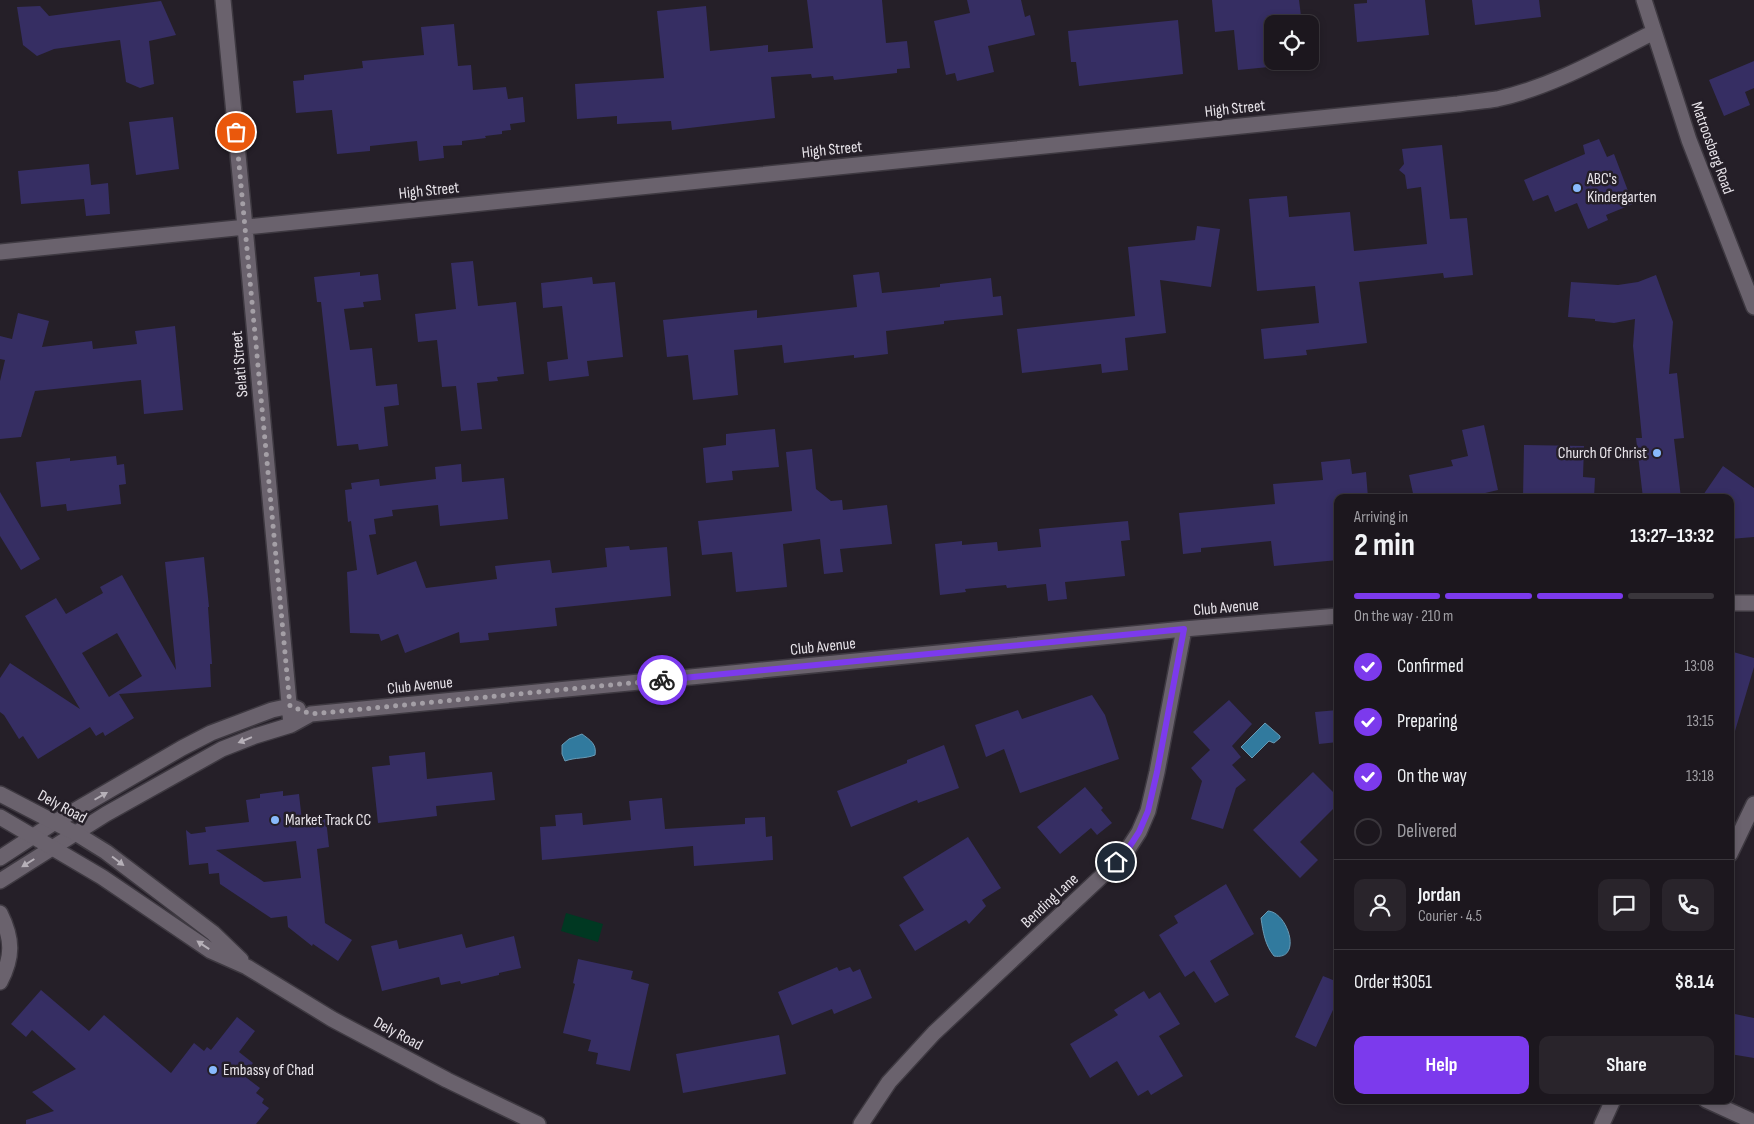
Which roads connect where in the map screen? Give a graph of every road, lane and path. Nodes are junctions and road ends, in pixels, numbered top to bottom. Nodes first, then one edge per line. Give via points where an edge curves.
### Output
1 (222, 0) edge
2 (1644, 0) edge
3 (1654, 32) junction
4 (245, 227) junction
5 (0, 252) edge
6 (1754, 306) edge
7 (1734, 603) edge
8 (1754, 603) edge
9 (1334, 616) edge
10 (1184, 629) junction
11 (290, 706) junction
12 (311, 714) junction
13 (291, 724) junction
14 (0, 794) edge
15 (1754, 804) edge
16 (0, 817) edge
17 (55, 822) junction
18 (77, 834) junction
19 (34, 836) junction
20 (1734, 846) edge
21 (53, 848) junction
22 (0, 858) edge
23 (0, 881) edge
24 (0, 912) edge
25 (247, 966) junction
26 (0, 982) edge
27 (1611, 1104) edge
28 (1715, 1104) edge
29 (1754, 1122) edge
30 (538, 1124) edge
31 (861, 1124) edge
32 (1602, 1124) edge

1 - 4 street, Selati Street
2 - 3 street, Matroosberg Road
3 - 4 street, High Street via 1576,71 1497,99
3 - 6 street, Matroosberg Road via 1689,140
4 - 5 street, High Street
4 - 11 street, Selati Street
7 - 8 street
9 - 10 street, Club Avenue
10 - 12 street, Club Avenue
10 - 31 street, Bending Lane via 1148,811 1128,849 934,1032 889,1082
11 - 12 street, Club Avenue
11 - 13 street, Selati Street
17 -> 11 street via 211,733
12 - 13 street, Club Avenue
13 -> 18 street, Club Avenue via 222,749 106,814
14 - 17 street, Dely Road
15 - 20 street
16 - 19 street, Dely Road
17 - 18 street, Dely Road
17 - 19 street
18 - 21 street, Club Avenue
18 -> 25 street, Dely Road via 106,852 213,933
19 - 21 street, Dely Road
19 - 22 street
21 -> 23 street, Club Avenue
25 -> 21 street, Dely Road via 211,951
24 - 26 street via 10,943 10,957
25 - 30 street, Dely Road via 332,1019
27 - 32 street
28 - 29 street

